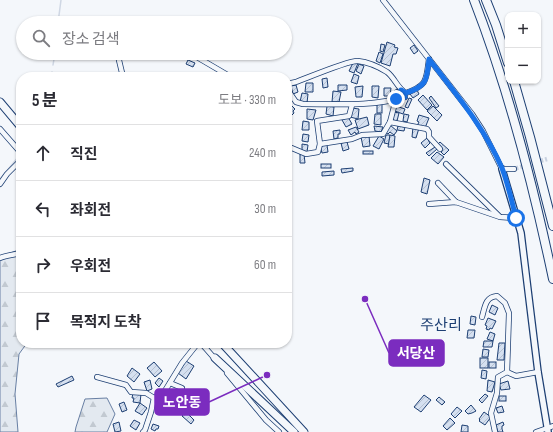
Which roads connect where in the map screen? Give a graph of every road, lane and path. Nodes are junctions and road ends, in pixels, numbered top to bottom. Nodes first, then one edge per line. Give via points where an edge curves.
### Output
1 (383, 0) edge
2 (474, 0) edge
3 (486, 0) edge
4 (505, 54) edge
5 (429, 59) junction
6 (119, 60) edge
7 (202, 60) edge
8 (122, 72) edge
9 (222, 72) edge
10 (292, 83) edge
11 (515, 84) edge
12 (401, 90) junction
13 (292, 96) edge
14 (396, 99) junction
15 (0, 102) edge
16 (352, 105) junction
17 (16, 121) edge
18 (390, 122) junction
19 (0, 129) edge
20 (320, 144) junction
21 (16, 147) edge
22 (292, 148) edge
23 (440, 149) dead end
24 (446, 164) dead end
25 (16, 165) edge
26 (514, 169) tunnel mouth
27 (502, 170) junction
28 (438, 183) dead end
29 (0, 184) edge
30 (456, 202) junction
31 (429, 204) dead end
32 (500, 217) junction
33 (516, 218) junction
34 (553, 226) edge
35 (16, 254) edge
36 (0, 258) edge
37 (553, 278) edge
38 (482, 317) dead end
39 (194, 348) edge
40 (206, 348) edge
41 (227, 348) edge
42 (215, 358) junction
43 (507, 372) junction
44 (538, 372) junction
45 (97, 377) dead end
46 (170, 383) junction
47 (182, 388) dead end
48 (155, 398) junction
49 (181, 412) dead end
50 (549, 428) edge
51 (143, 432) edge
52 (279, 432) edge
53 (294, 432) edge
54 (304, 432) edge
55 (495, 432) edge
56 (536, 432) edge

1 - 5 street
2 - 37 highway via 501,75 520,140
3 - 4 highway
5 - 12 street via 424,84 406,93
5 - 27 street via 472,114
6 - 8 street
7 - 9 street
10 - 12 street via 356,61 386,72
11 - 34 highway
12 - 14 street via 405,97
13 - 16 street via 296,102 303,104
14 - 16 street
14 - 18 street
15 - 17 main road
16 - 20 street via 349,116 317,121
18 - 20 street via 383,134 362,135
18 - 23 street via 427,129 429,137
19 - 21 street
20 - 22 street via 318,152 306,154
24 - 32 street
25 - 29 street
26 - 27 street
27 - 33 street
28 - 30 street
30 - 31 street
30 - 32 street
32 - 33 street
33 - 44 street via 521,233
35 - 36 street
38 - 43 street via 487,299 497,296 505,303 509,313
39 - 46 street
40 - 42 street
41 - 54 main road
42 - 52 street
42 - 53 main road
43 - 44 street via 516,376
43 - 55 street via 498,377 497,393 491,413
44 - 50 street
45 - 48 street via 126,385 131,392 146,392
46 - 47 street
46 - 48 street via 163,394
48 - 49 street via 162,398 168,405
48 - 51 street
50 - 56 street

